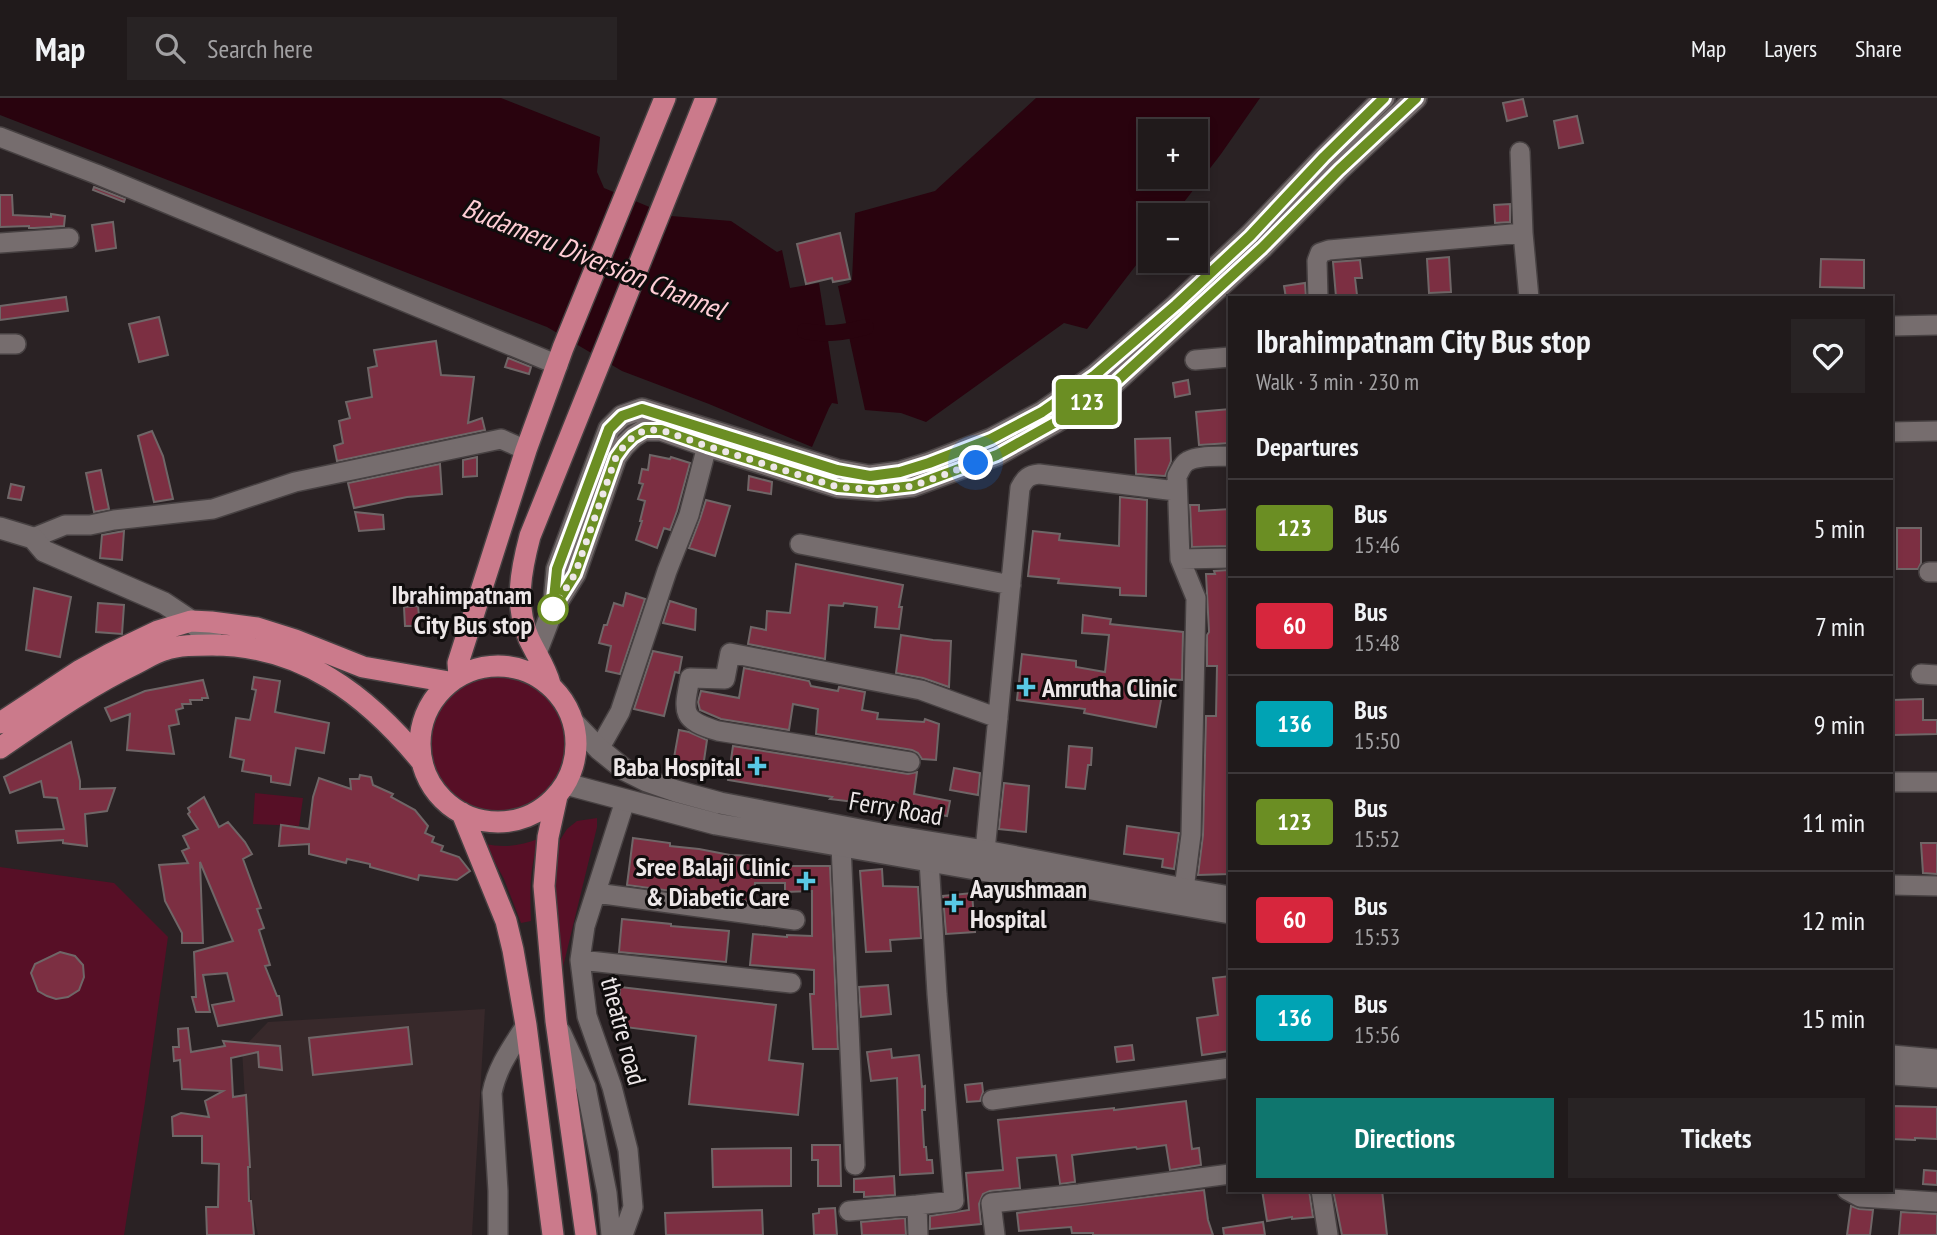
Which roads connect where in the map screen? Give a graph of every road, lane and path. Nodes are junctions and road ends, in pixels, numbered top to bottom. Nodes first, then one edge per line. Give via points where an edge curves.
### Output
1 (665, 98) edge
2 (706, 98) edge
3 (1384, 98) edge
4 (1416, 98) edge
5 (0, 137) edge
6 (1520, 152) dead end
7 (1523, 233) junction
8 (69, 238) dead end
9 (0, 243) edge
10 (1318, 296) edge
11 (1529, 296) edge
12 (1937, 325) edge
13 (1893, 326) edge
14 (561, 357) junction
15 (1228, 357) edge
16 (1195, 360) dead end
17 (1937, 431) edge
18 (1893, 432) edge
19 (707, 446) junction
20 (526, 450) junction
21 (1228, 456) edge
22 (1176, 491) junction
23 (0, 528) edge
24 (0, 542) edge
25 (39, 544) junction
26 (800, 544) dead end
27 (1228, 558) edge
28 (1180, 559) junction
29 (1011, 585) junction
30 (553, 609) junction
31 (191, 621) junction
32 (217, 645) junction
33 (536, 653) junction
34 (454, 679) junction
35 (550, 684) junction
36 (998, 718) junction
37 (0, 723) edge
38 (574, 723) junction
39 (0, 748) edge
40 (598, 749) junction
41 (422, 762) junction
42 (910, 762) dead end
43 (1893, 782) edge
44 (1937, 782) edge
45 (562, 790) junction
46 (625, 801) junction
47 (720, 803) junction
48 (462, 813) junction
49 (716, 824) junction
50 (841, 845) junction
51 (985, 851) junction
52 (930, 852) junction
53 (1893, 885) edge
54 (1937, 886) edge
55 (596, 893) junction
56 (1176, 894) junction
57 (1228, 897) edge
58 (1228, 912) edge
59 (796, 920) dead end
60 (580, 960) junction
61 (791, 983) dead end
62 (556, 1021) junction
63 (526, 1025) junction
64 (1893, 1056) edge
65 (1937, 1060) edge
66 (1228, 1068) edge
67 (1893, 1074) edge
68 (1937, 1077) edge
69 (992, 1100) dead end
70 (855, 1165) dead end
71 (1228, 1174) edge
72 (1321, 1192) edge
73 (1850, 1192) edge
74 (1937, 1202) edge
75 (917, 1205) junction
76 (849, 1212) dead end
77 (498, 1235) edge
78 (553, 1235) edge
79 (586, 1235) edge
80 (611, 1235) edge
81 (623, 1235) edge
82 (918, 1235) edge
83 (995, 1235) edge
84 (1328, 1235) edge

1 - 14 highway
2 - 33 highway via 530,536 521,572 520,606
3 - 30 street via 1250,236 1105,367 1042,412 991,439 900,472 870,476 837,470 642,409 622,416 609,429 557,569
4 - 19 street via 1108,389 997,455 913,486 877,490 838,487
5 - 14 street
6 - 7 street
7 - 10 street via 1329,250 1320,253 1317,261
7 - 11 street
8 - 9 street
12 - 13 street
14 - 20 highway
15 - 16 street
17 - 18 street
19 - 30 street via 661,430 645,430 624,446 616,457 575,574
19 - 40 street via 689,514 620,712
20 - 25 street via 501,439 295,482 213,509 65,525
20 - 34 highway
21 - 22 street via 1188,461 1177,475
22 - 28 street
22 - 29 street via 1030,475 1020,488
23 - 25 street
24 - 25 street via 28,552
25 - 31 street via 164,603
26 - 29 street
27 - 28 street
28 - 56 street via 1196,598 1191,835
29 - 36 street
30 - 33 street
31 - 32 street
31 - 34 highway via 257,628 363,667
31 - 37 highway via 110,654
32 - 39 highway via 164,650
32 - 41 highway via 253,648 317,670 342,684
33 - 35 highway
34 - 35 highway via 489,666 510,666
34 - 41 highway via 434,698 424,718
35 - 38 highway
36 - 42 street via 921,690 730,653 725,679 690,678 686,713 699,726
36 - 51 street
38 - 40 street, Ferry Road
38 - 45 highway via 576,754
40 - 47 street, Ferry Road via 648,781
41 - 48 highway via 437,792
43 - 44 street
45 - 46 street, Ferry Road
45 - 48 highway via 541,810 523,819 482,821
45 - 62 highway via 548,837 544,886
46 - 49 street, Ferry Road
46 - 55 street, theatre road
47 - 49 street
47 - 52 street, Ferry Road
48 - 63 highway via 506,921
49 - 50 street, Ferry Road
50 - 52 street, Ferry Road
50 - 70 street
51 - 52 street, Ferry Road
51 - 56 street, Ferry Road
52 - 56 street, Ferry Road
52 - 75 street via 954,1201
53 - 54 street
55 - 59 street
55 - 60 street, theatre road
56 - 57 street, Ferry Road
56 - 58 street, Ferry Road
60 - 61 street
60 - 81 street, theatre road via 587,1016 628,1150 634,1207
62 - 79 highway
62 - 80 street via 586,1087
63 - 77 street via 501,1065 492,1093
63 - 78 highway
64 - 65 street
66 - 69 street
67 - 68 street
71 - 83 street via 991,1203
72 - 84 street
73 - 74 street via 1860,1198
75 - 76 street
75 - 82 street

